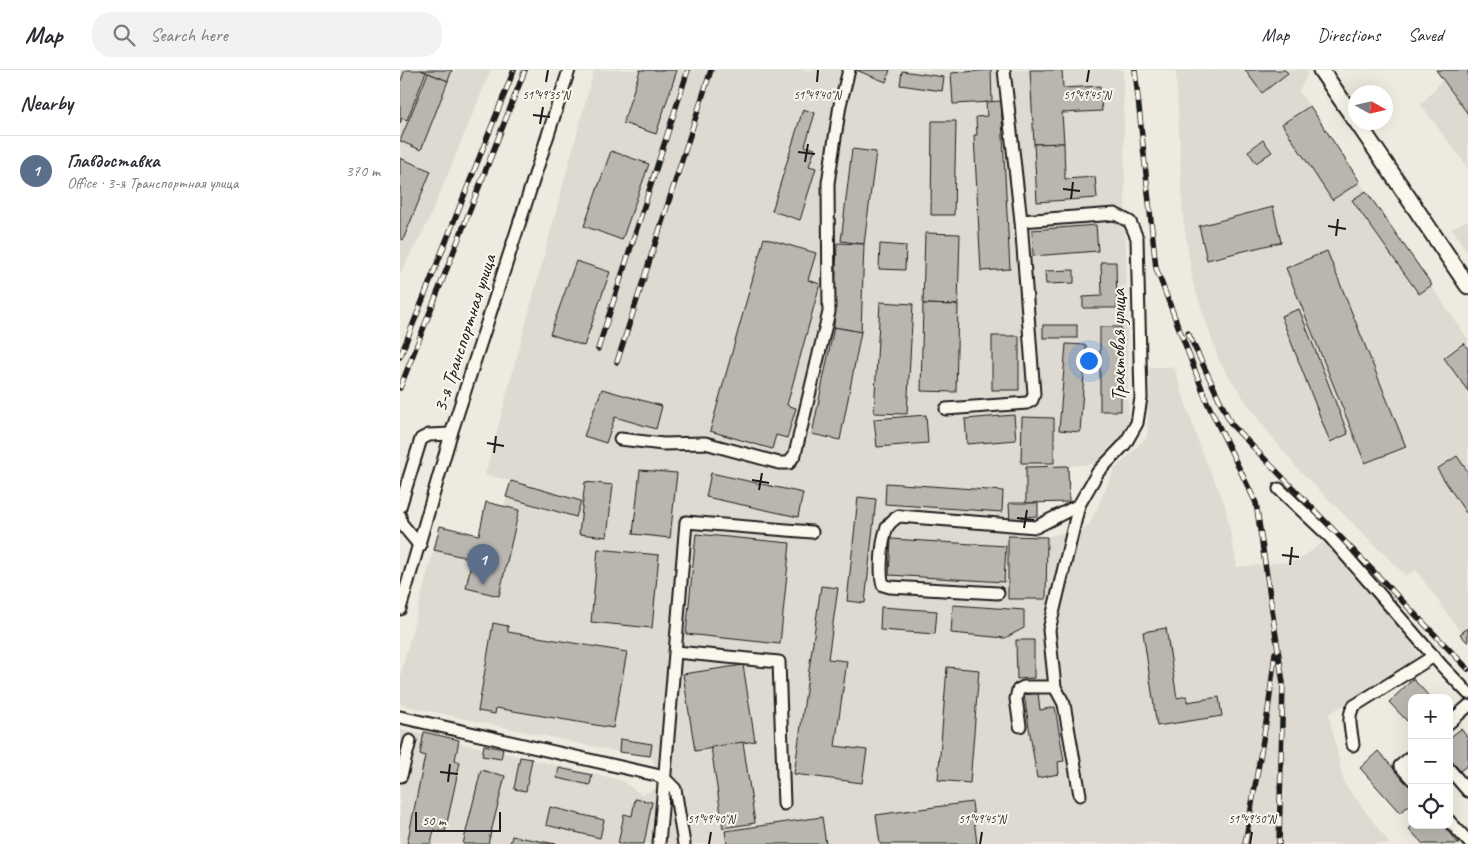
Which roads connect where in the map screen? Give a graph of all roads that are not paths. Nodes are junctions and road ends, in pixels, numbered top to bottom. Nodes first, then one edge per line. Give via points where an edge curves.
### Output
1 (569, 70) edge
2 (849, 70) edge
3 (1004, 70) edge
4 (1321, 70) edge
5 (1348, 110) edge
6 (1361, 130) edge
7 (1021, 221) junction
8 (1468, 286) edge
9 (946, 409) dead end
10 (451, 434) junction
11 (620, 439) dead end
12 (1279, 489) dead end
13 (1079, 504) junction
14 (400, 507) edge
15 (400, 516) edge
16 (812, 532) dead end
17 (420, 546) junction
18 (998, 593) dead end
19 (400, 609) edge
20 (676, 652) junction
21 (1434, 656) junction
22 (1055, 687) junction
23 (1468, 693) edge
24 (1468, 706) edge
25 (400, 717) edge
26 (1453, 719) edge
27 (1020, 726) dead end
28 (410, 740) dead end
29 (1353, 745) dead end
30 (1408, 759) edge
31 (1408, 775) edge
32 (1453, 775) edge
33 (400, 777) edge
34 (665, 779) junction
35 (1468, 792) edge
36 (1080, 795) dead end
37 (784, 804) dead end
38 (1453, 825) edge
39 (1468, 841) edge
40 (658, 844) edge
41 (684, 844) edge

1 - 10 street, 3-я Транспортная улица
2 - 11 street via 828,183 829,312 795,454 789,463 779,463 705,443 663,444
3 - 7 street
4 - 5 main road
6 - 8 main road
7 - 9 street via 1032,400
7 - 13 street, Трактовая улица via 1115,214 1130,222 1137,238 1141,398 1136,423 1125,444 1098,472
10 - 14 street via 429,435 421,440
10 - 17 street, 3-я Транспортная улица
12 - 21 street via 1330,537
13 - 18 street via 1036,528 899,516 891,521 886,530 882,557 883,585
13 - 22 street, Трактовая улица via 1049,630
15 - 17 street via 401,523
16 - 20 street via 686,522
17 - 19 street, 3-я Транспортная улица
20 - 34 street
20 - 37 street via 779,662
21 - 23 street
21 - 29 street via 1354,706 1350,720
22 - 27 street via 1024,687 1018,690
22 - 36 street, Трактовая улица via 1064,704
24 - 26 street
25 - 34 street
28 - 33 street
30 - 31 street via 1400,766
32 - 35 street
34 - 40 street
34 - 41 street via 675,789
38 - 39 street

